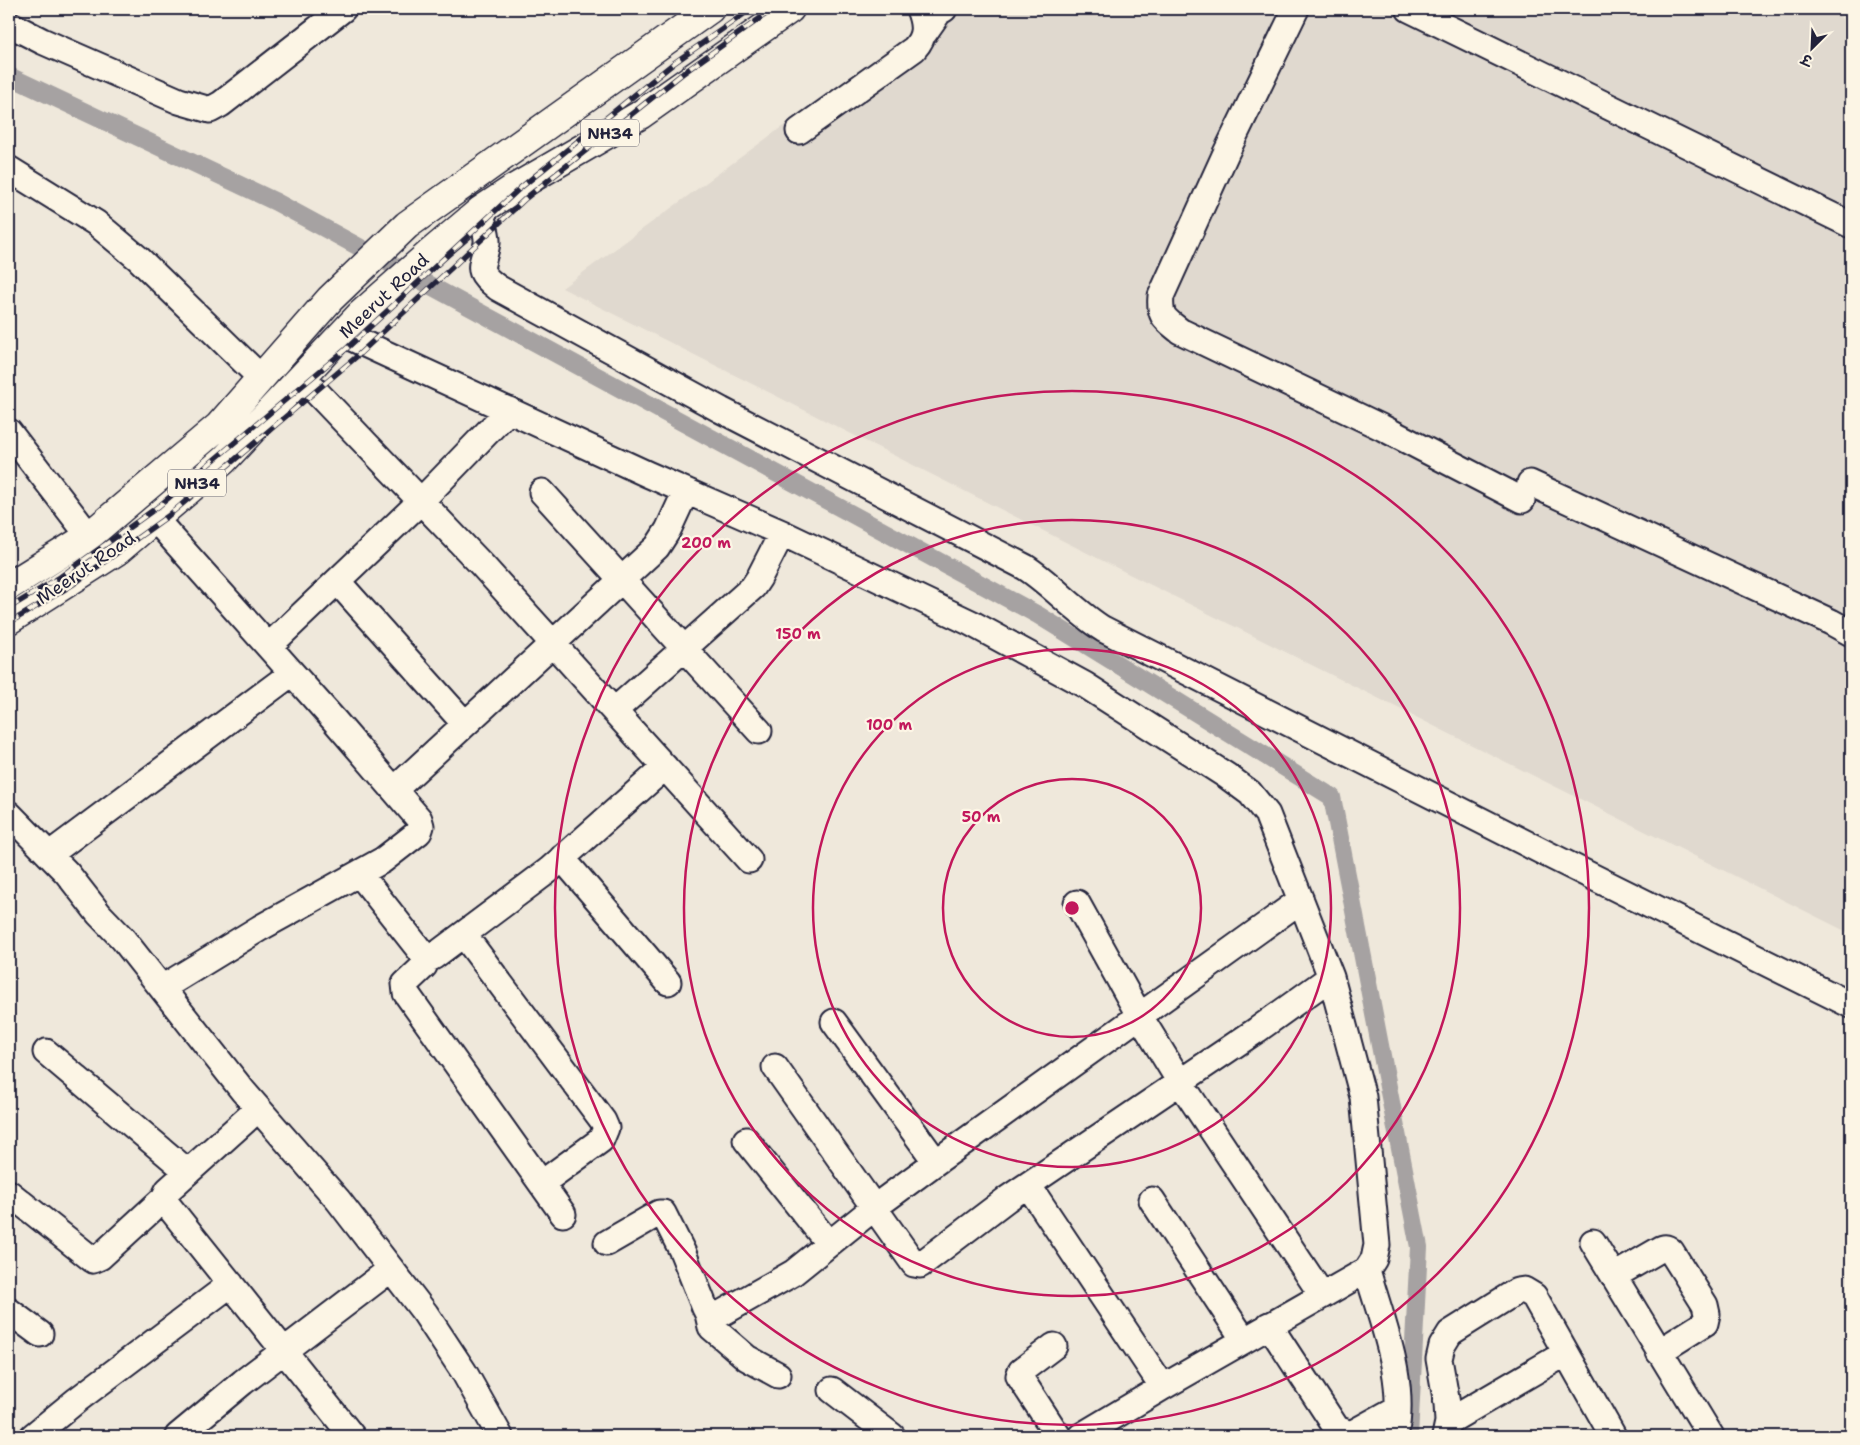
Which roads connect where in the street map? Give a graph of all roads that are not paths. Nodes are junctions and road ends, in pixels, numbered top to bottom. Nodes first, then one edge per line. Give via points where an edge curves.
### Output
1 (343, 9) edge
2 (710, 9) edge
3 (790, 9) edge
4 (944, 9) edge
5 (1296, 9) edge
6 (1409, 9) edge
7 (922, 20) edge
8 (9, 24) edge
9 (799, 131) dead end
10 (9, 169) edge
11 (480, 211) junction
12 (1851, 225) edge
13 (351, 325) junction
14 (302, 377) junction
15 (261, 378) junction
16 (509, 410) junction
17 (9, 432) edge
18 (686, 491) junction
19 (542, 492) dead end
20 (421, 501) junction
21 (155, 519) junction
22 (782, 533) junction
23 (89, 536) junction
24 (622, 579) junction
25 (337, 581) junction
26 (9, 586) edge
27 (9, 620) edge
28 (1851, 634) edge
29 (553, 643) junction
30 (268, 646) junction
31 (685, 648) junction
32 (292, 673) junction
33 (614, 711) junction
34 (465, 724) junction
35 (759, 731) dead end
36 (665, 767) junction
37 (394, 790) junction
38 (9, 814) edge
39 (50, 854) junction
40 (562, 858) junction
41 (749, 860) dead end
42 (359, 873) junction
43 (1301, 900) junction
44 (1077, 903) dead end
45 (464, 935) junction
46 (428, 956) junction
47 (1331, 977) junction
48 (668, 982) dead end
49 (162, 988) junction
50 (1851, 1005) edge
51 (1139, 1015) junction
52 (834, 1022) dead end
53 (46, 1052) dead end
54 (775, 1067) dead end
55 (1180, 1082) junction
56 (258, 1109) junction
57 (746, 1140) dead end
58 (936, 1162) junction
59 (188, 1172) junction
60 (542, 1183) junction
61 (1028, 1185) junction
62 (9, 1193) edge
63 (164, 1198) junction
64 (1152, 1200) dead end
65 (875, 1207) junction
66 (564, 1214) dead end
67 (1593, 1242) dead end
68 (607, 1243) dead end
69 (828, 1244) junction
70 (391, 1269) junction
71 (1367, 1270) junction
72 (1614, 1276) junction
73 (231, 1284) junction
74 (1322, 1295) junction
75 (9, 1311) edge
76 (708, 1314) junction
77 (1269, 1325) junction
78 (40, 1334) dead end
79 (1244, 1340) junction
80 (1054, 1346) dead end
81 (284, 1350) junction
82 (1659, 1352) junction
83 (1566, 1353) junction
84 (778, 1375) dead end
85 (1163, 1386) junction
86 (832, 1390) dead end
87 (1398, 1408) junction
88 (1447, 1429) edge
89 (1605, 1433) edge
90 (33, 1436) edge
91 (178, 1436) edge
92 (352, 1436) edge
93 (500, 1436) edge
94 (892, 1436) edge
95 (1058, 1436) edge
96 (1081, 1436) edge
97 (1395, 1436) edge
98 (1711, 1436) edge

1 - 8 street via 210,110 179,101
2 - 15 highway, Meerut Road / NH34 via 407,225 330,299
3 - 11 highway, Meerut Road / NH34 via 640,115
4 - 7 street
5 - 28 street via 1161,296 1160,309 1166,320 1180,331 1383,428 1831,622
6 - 12 street
7 - 9 street via 921,41 914,49
10 - 15 street via 96,223 139,259
11 - 13 highway, Meerut Road / NH34
11 - 50 street via 487,241 482,270 485,278 498,288 721,410 1025,567 1103,629
13 - 14 highway, Meerut Road / NH34
13 - 16 street
14 - 20 street
14 - 21 highway, Meerut Road / NH34 via 224,460
15 - 23 highway, Meerut Road / NH34 via 219,426
16 - 18 street
16 - 20 street
17 - 23 street
18 - 22 street
18 - 24 street via 662,540
19 - 24 street
20 - 25 street
20 - 29 street
21 - 27 highway, Meerut Road / NH34 via 118,551
21 - 30 street
22 - 31 street via 753,587
22 - 43 street via 970,623 1085,685 1227,776 1250,793 1266,814
23 - 26 highway, Meerut Road / NH34
24 - 29 street
24 - 31 street
25 - 30 street
25 - 34 street
29 - 33 street
29 - 34 street
30 - 32 street
31 - 33 street
31 - 35 street
32 - 37 street
32 - 39 street
33 - 36 street
34 - 37 street
36 - 40 street
36 - 41 street
37 - 42 street via 419,820 419,832
38 - 39 street
39 - 49 street
40 - 45 street
40 - 48 street
42 - 46 street via 422,953
42 - 49 street
43 - 47 street
43 - 51 street
44 - 51 street
45 - 46 street via 440,954
45 - 60 street via 606,1128 601,1140
46 - 60 street via 424,966 405,984 406,993
47 - 55 street
47 - 71 street via 1362,1097 1377,1245
49 - 56 street
51 - 55 street
51 - 58 street
52 - 58 street
53 - 59 street
54 - 65 street
55 - 61 street
55 - 74 street
56 - 59 street
56 - 70 street via 332,1193
57 - 69 street
58 - 65 street
59 - 63 street
60 - 66 street
61 - 65 street via 920,1265 914,1264
61 - 85 street
62 - 63 street via 94,1260
63 - 73 street
64 - 79 street
65 - 69 street
67 - 72 street
68 - 76 street via 663,1213
69 - 76 street via 785,1279 715,1317
70 - 81 street
70 - 93 street via 464,1372
71 - 74 street
71 - 87 street via 1398,1383
72 - 82 street
72 - 82 street via 1668,1248 1705,1305 1705,1323
73 - 81 street
73 - 90 street
74 - 77 street
75 - 78 street
76 - 84 street via 711,1327 747,1358
77 - 79 street
77 - 87 street via 1337,1429 1351,1434
79 - 85 street
80 - 95 street via 1019,1376
81 - 91 street
81 - 92 street
82 - 98 street
83 - 88 street
83 - 88 street via 1534,1296 1524,1290 1518,1290 1450,1333 1439,1358 1447,1404
83 - 89 street
85 - 96 street
86 - 94 street
87 - 97 street

